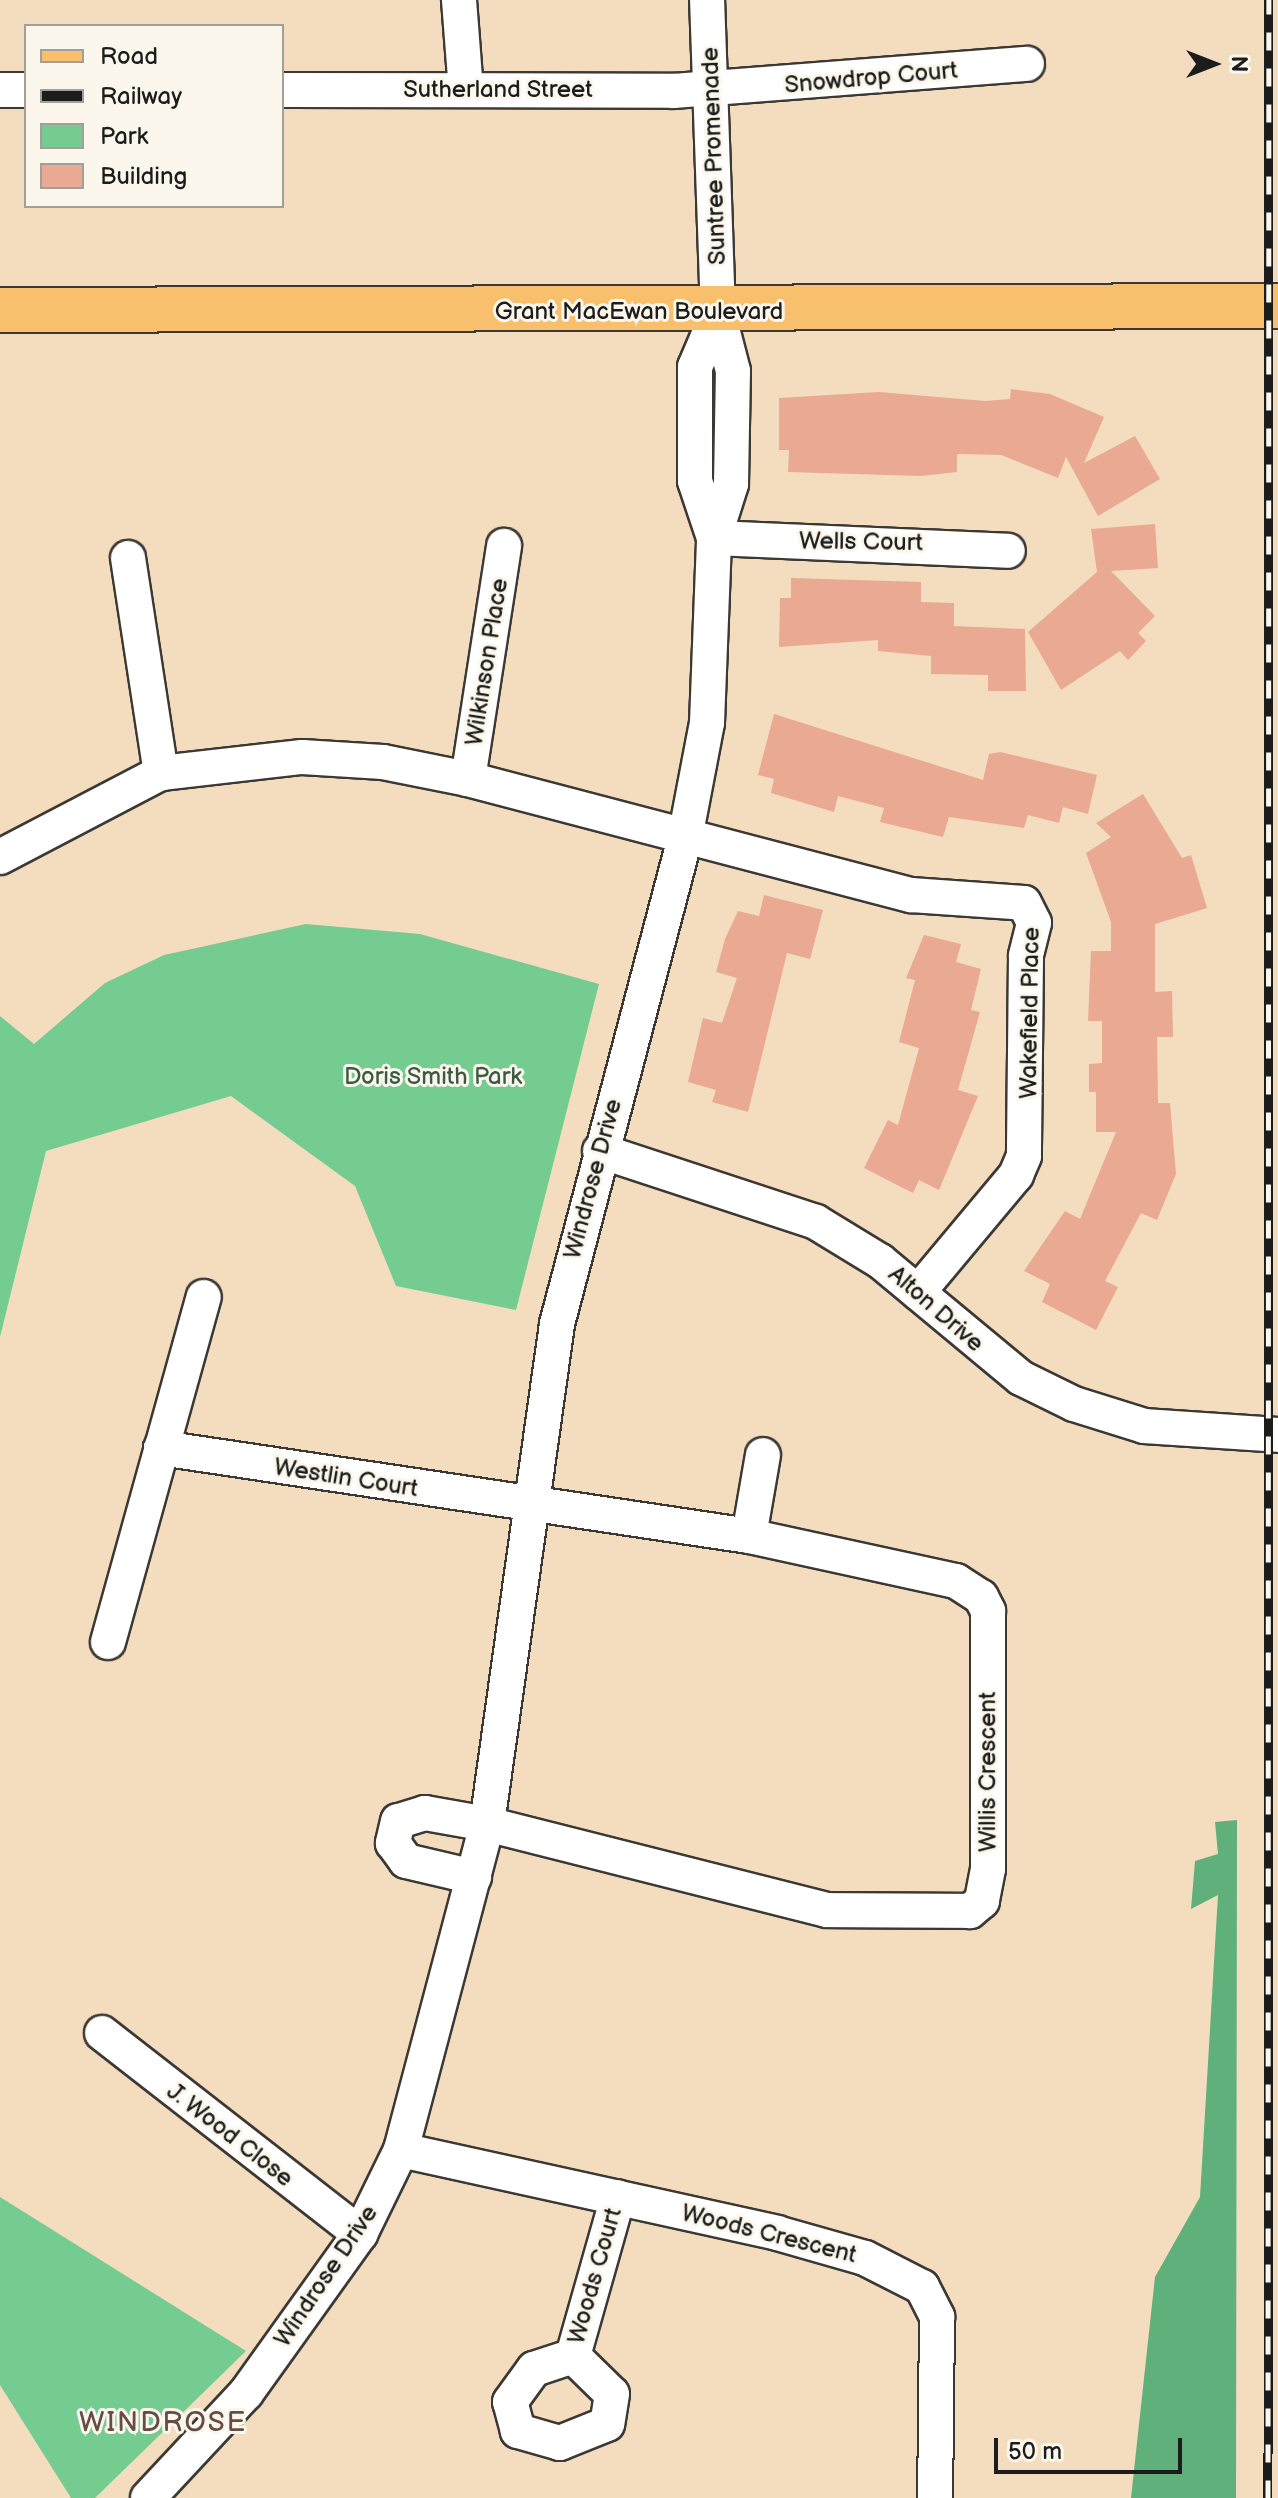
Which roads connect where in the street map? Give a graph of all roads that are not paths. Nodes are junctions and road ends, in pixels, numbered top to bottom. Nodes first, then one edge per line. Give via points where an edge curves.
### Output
1 (459, 0) edge
2 (707, 0) edge
3 (1027, 64) dead end
4 (715, 89) junction
5 (0, 90) edge
6 (24, 90) edge
7 (284, 90) edge
8 (466, 90) junction
9 (1278, 306) edge
10 (0, 310) edge
11 (718, 313) junction
12 (714, 538) junction
13 (504, 546) dead end
14 (1008, 551) dead end
15 (128, 558) dead end
16 (161, 773) junction
17 (468, 779) junction
18 (685, 838) junction
19 (0, 857) edge
20 (600, 1151) junction
21 (918, 1292) junction
22 (204, 1297) dead end
23 (1278, 1435) edge
24 (161, 1448) junction
25 (763, 1455) dead end
26 (530, 1509) junction
27 (749, 1536) junction
28 (108, 1642) dead end
29 (487, 1824) junction
30 (474, 1877) junction
31 (102, 2033) dead end
32 (401, 2150) junction
33 (618, 2197) junction
34 (360, 2234) junction
35 (573, 2356) dead end
36 (157, 2495) edge
37 (935, 2498) edge

1 - 8 street
2 - 4 street, Suntree Promenade
3 - 4 street, Snowdrop Court
4 - 8 street, Sutherland Street
4 - 11 street, Suntree Promenade
5 - 6 street
7 - 8 street, Sutherland Street
9 - 11 main road, Grant MacEwan Boulevard
10 - 11 main road, Grant MacEwan Boulevard
11 - 12 street, Windrose Drive via 695,367 695,481
12 - 14 street, Wells Court
12 - 18 street, Windrose Drive via 707,723
13 - 17 street, Wilkinson Place
15 - 16 street
16 - 17 street, Wilkinson Place via 302,757 383,762
16 - 19 street, Wilkinson Place
17 - 18 street, Wilkinson Place
18 - 20 street, Windrose Drive
18 - 21 street, Wakefield Place via 911,895 1024,903 1031,911 1024,1156
20 - 21 street, Alton Drive via 816,1222
20 - 26 street, Windrose Drive via 557,1324
21 - 23 street, Alton Drive via 993,1359 1074,1404 1144,1426
22 - 24 street
24 - 26 street, Westlin Court
24 - 28 street
25 - 27 street
26 - 27 street, Willis Crescent
26 - 29 street, Windrose Drive
27 - 29 street, Willis Crescent via 956,1581 981,1597 988,1611 988,1839 982,1901 944,1916 827,1910
29 - 30 street, Windrose Drive
29 - 30 street via 409,1814 393,1832 406,1861
30 - 32 street, Windrose Drive
31 - 34 street, J. Wood Close
32 - 33 street, Woods Crescent
32 - 34 street, Windrose Drive
33 - 35 street, Woods Court
33 - 37 street, Woods Crescent via 865,2258 922,2287 937,2317
34 - 36 street, Windrose Drive via 246,2393

